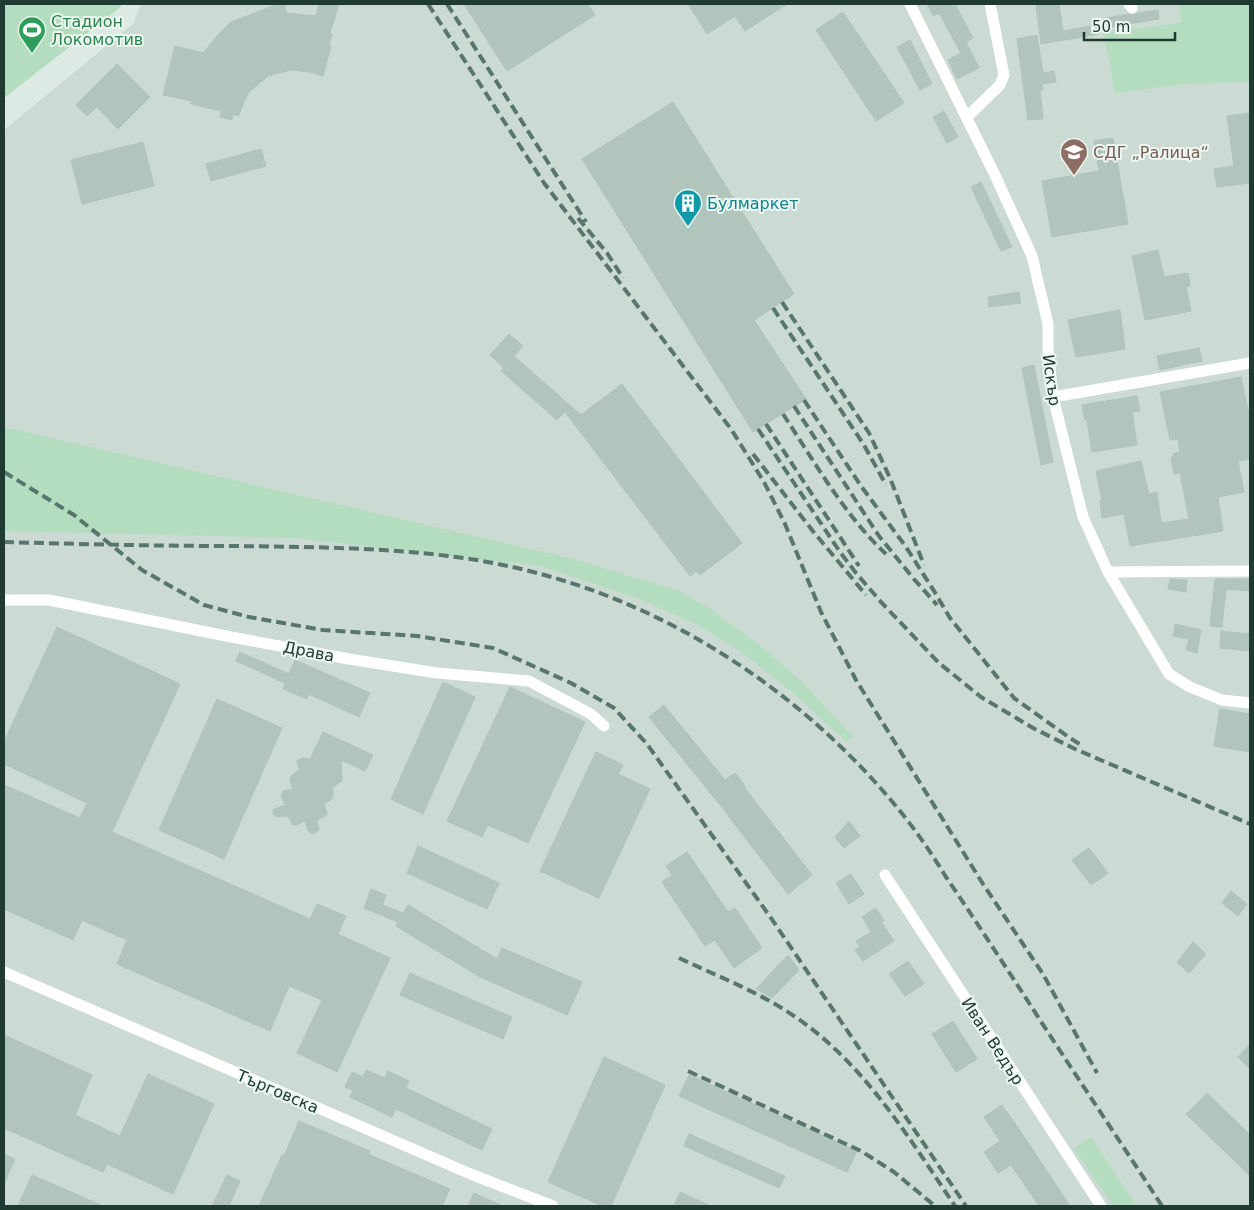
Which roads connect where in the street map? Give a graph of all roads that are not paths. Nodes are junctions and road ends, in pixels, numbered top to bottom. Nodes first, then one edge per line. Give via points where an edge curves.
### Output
1 (910, 4) edge
2 (990, 4) edge
3 (966, 117) junction
4 (1250, 363) edge
5 (1053, 396) junction
6 (1250, 571) edge
7 (1108, 572) junction
8 (4, 600) edge
9 (1250, 702) edge
10 (604, 726) dead end
11 (885, 875) dead end
12 (4, 972) edge
13 (553, 1206) edge
14 (1101, 1206) edge

1 - 3 street, Искър
2 - 3 street via 1004,76 1000,86
3 - 5 street, Искър via 1032,256 1048,324
4 - 5 street
5 - 7 street, Искър via 1083,517
6 - 7 street
7 - 9 street, Искър via 1169,674 1222,700
8 - 10 street, Драва via 49,600 349,659 436,673 528,681 591,714
11 - 14 street, Иван Ведър
12 - 13 street, Търговска via 473,1175

